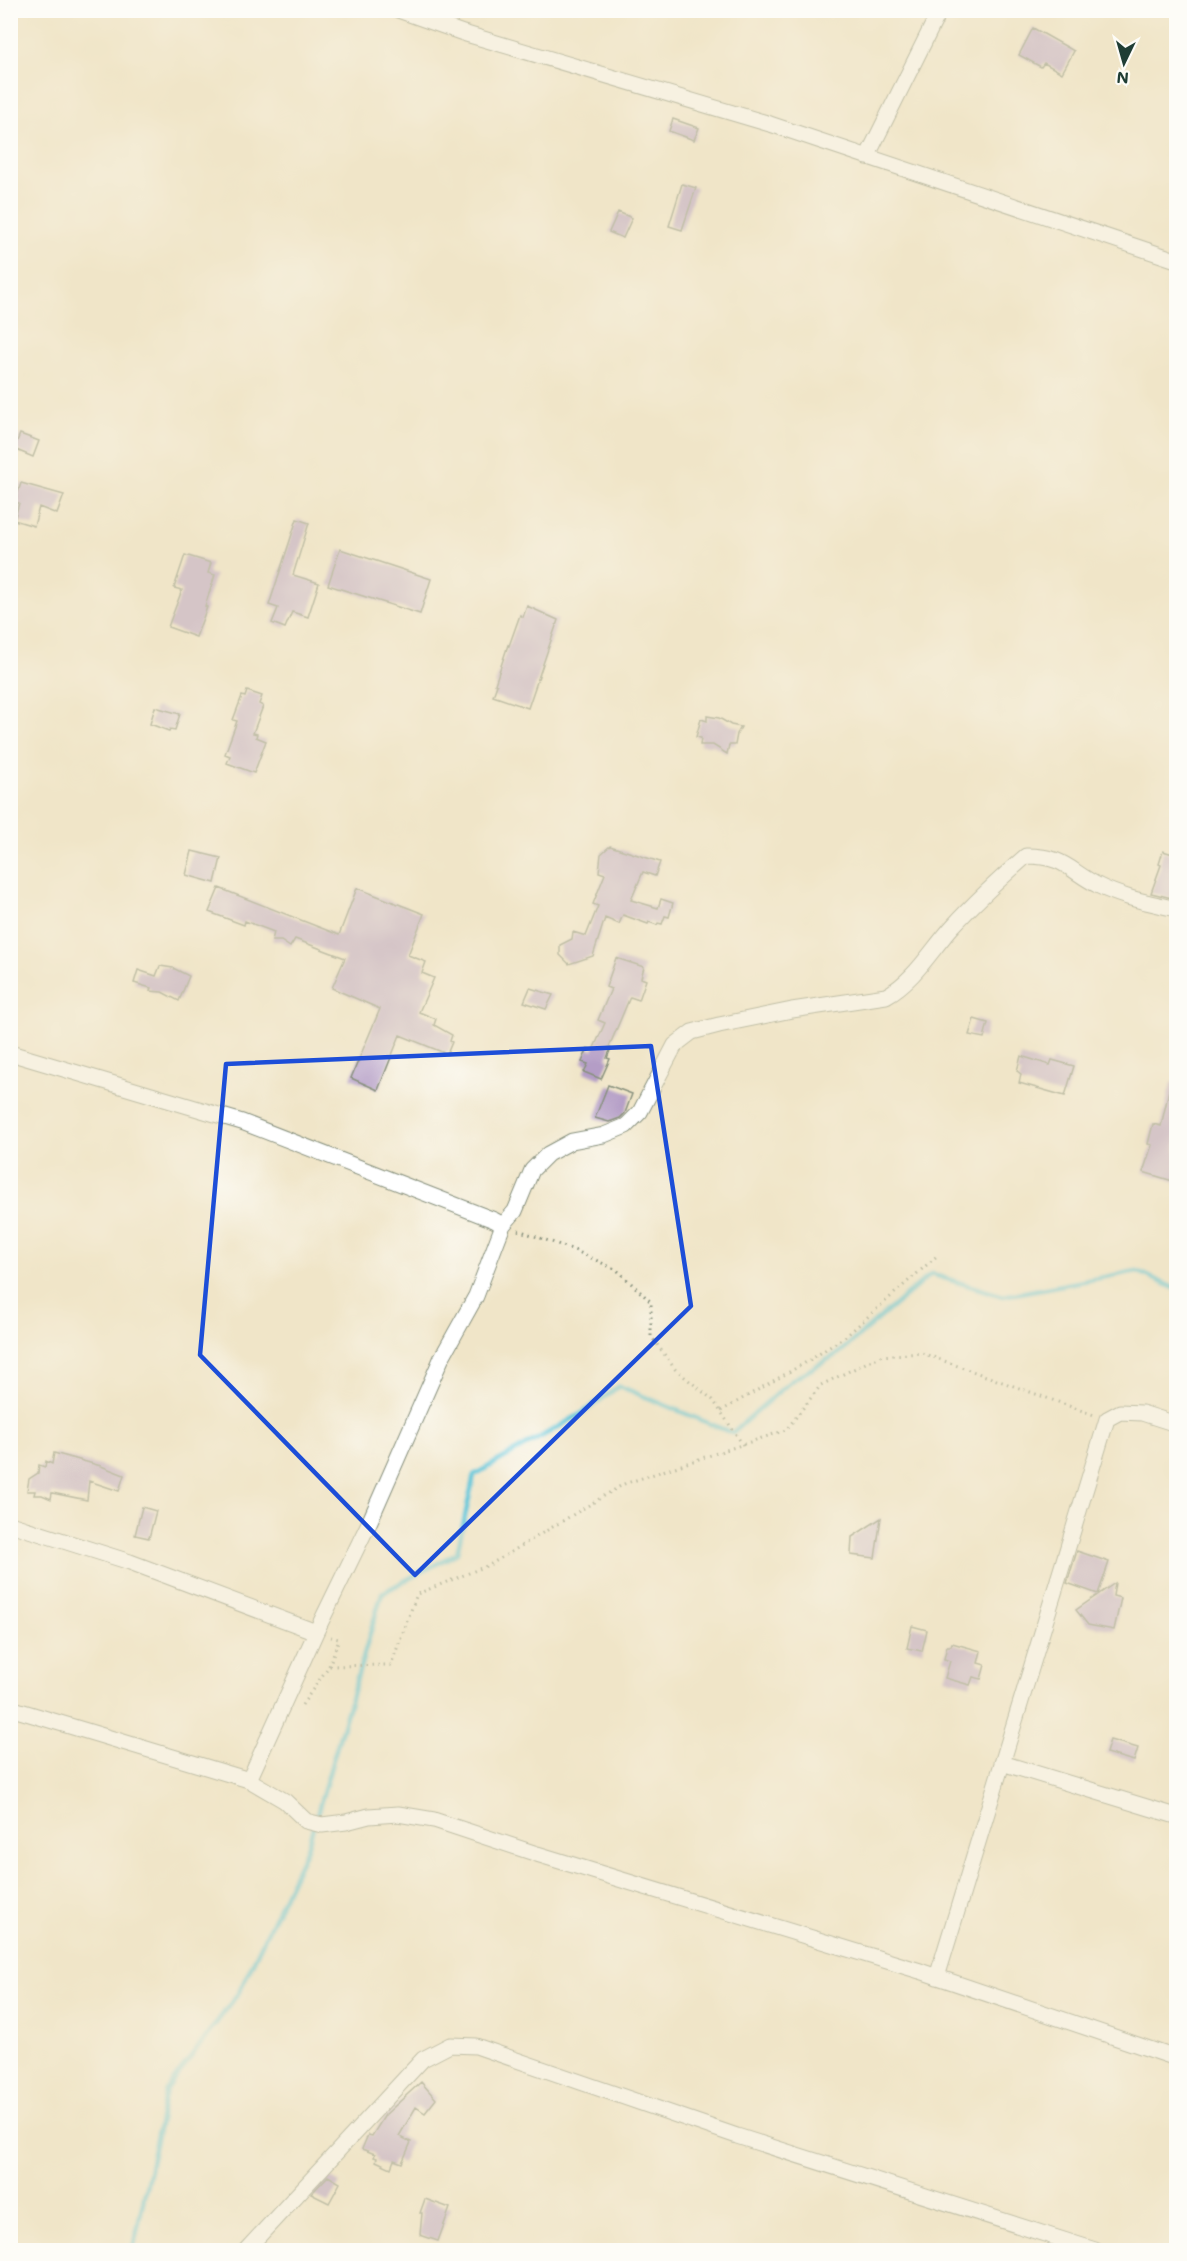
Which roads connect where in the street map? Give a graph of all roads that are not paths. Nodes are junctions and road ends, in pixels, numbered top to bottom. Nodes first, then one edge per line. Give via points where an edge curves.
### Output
1 (398, 10) edge
2 (940, 10) edge
3 (867, 157) junction
4 (1176, 260) edge
5 (1176, 909) edge
6 (10, 1053) edge
7 (503, 1225) junction
8 (1176, 1424) edge
9 (10, 1524) edge
10 (315, 1632) junction
11 (10, 1708) edge
12 (1002, 1763) junction
13 (249, 1780) junction
14 (1176, 1816) edge
15 (937, 1977) junction
16 (1176, 2058) edge
17 (246, 2250) edge
18 (1095, 2250) edge

1 - 3 street
2 - 3 street
3 - 4 street
5 - 7 street via 1100,886 1059,860 1026,856 952,927 896,991 692,1032 675,1045 640,1113 626,1126 572,1142 548,1154 532,1170 515,1211
6 - 7 street via 242,1122
7 - 10 street via 476,1296 442,1357 369,1523
8 - 12 street via 1142,1413 1120,1412 1107,1419
9 - 10 street via 130,1562
10 - 13 street
11 - 13 street
12 - 14 street
12 - 15 street
13 - 15 street via 285,1801 306,1821 322,1825 398,1814 434,1820
15 - 16 street
17 - 18 street via 423,2059 450,2045 476,2046 737,2136

